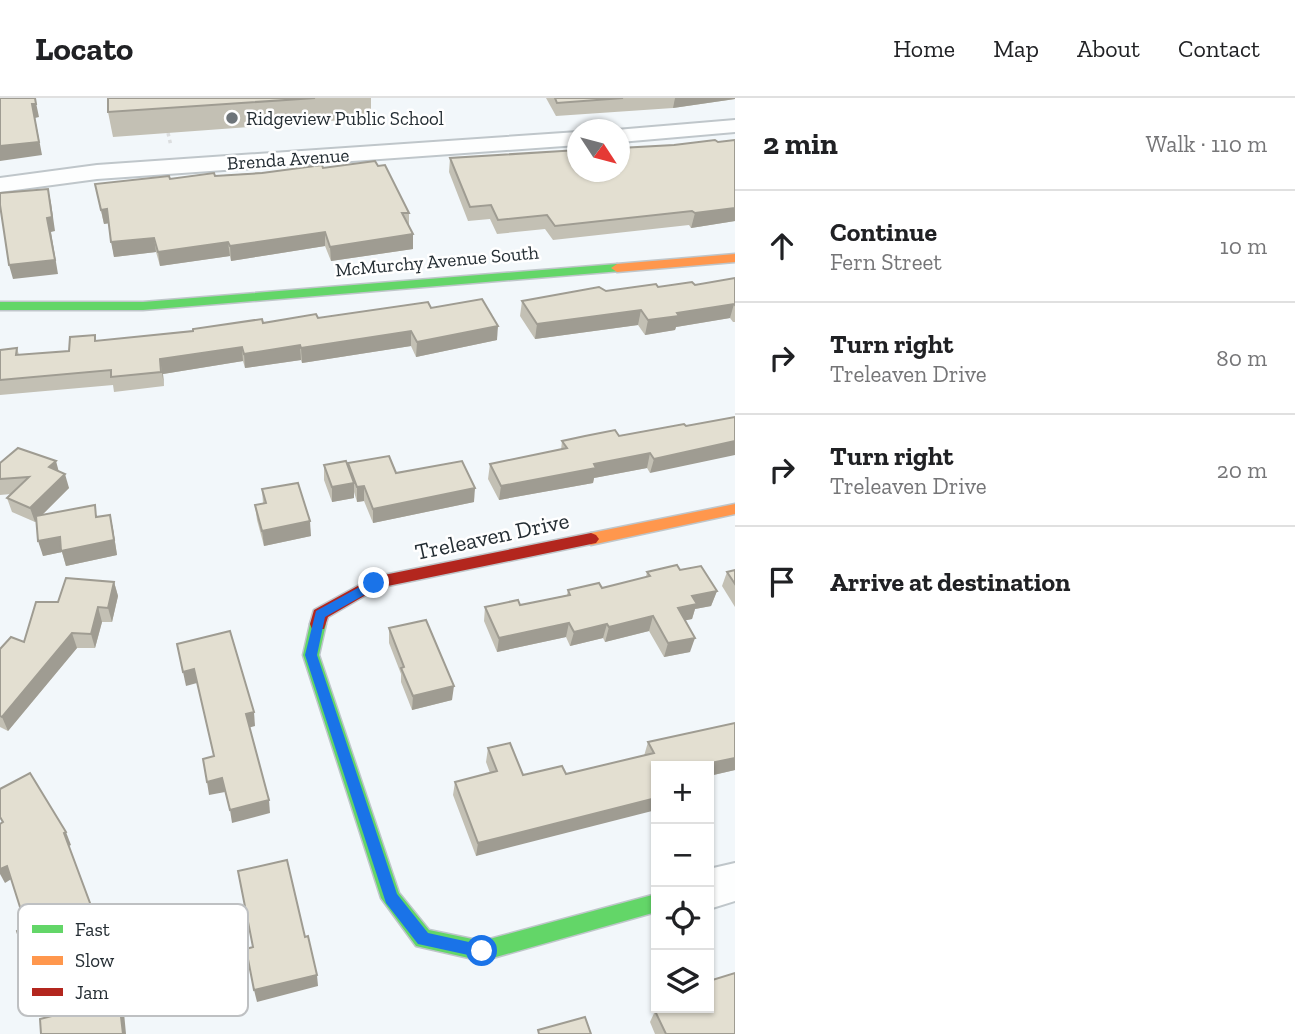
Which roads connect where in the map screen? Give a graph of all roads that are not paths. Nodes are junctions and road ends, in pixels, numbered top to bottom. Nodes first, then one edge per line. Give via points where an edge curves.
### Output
1 (735, 126) edge
2 (630, 134) edge
3 (567, 139) edge
4 (0, 185) edge
5 (735, 258) edge
6 (0, 306) edge
7 (143, 306) junction
8 (52, 323) dead end
9 (735, 509) edge
10 (735, 882) edge
11 (714, 888) edge
12 (651, 904) edge

1 - 2 street
3 - 4 street, Brenda Avenue via 97,172
5 - 7 street, McMurchy Avenue South
6 - 7 street, McMurchy Avenue South
7 - 8 street, McMurchy Avenue South
9 - 12 street, Treleaven Drive via 374,583 320,614 311,655 391,898 424,939 482,951
10 - 11 street

